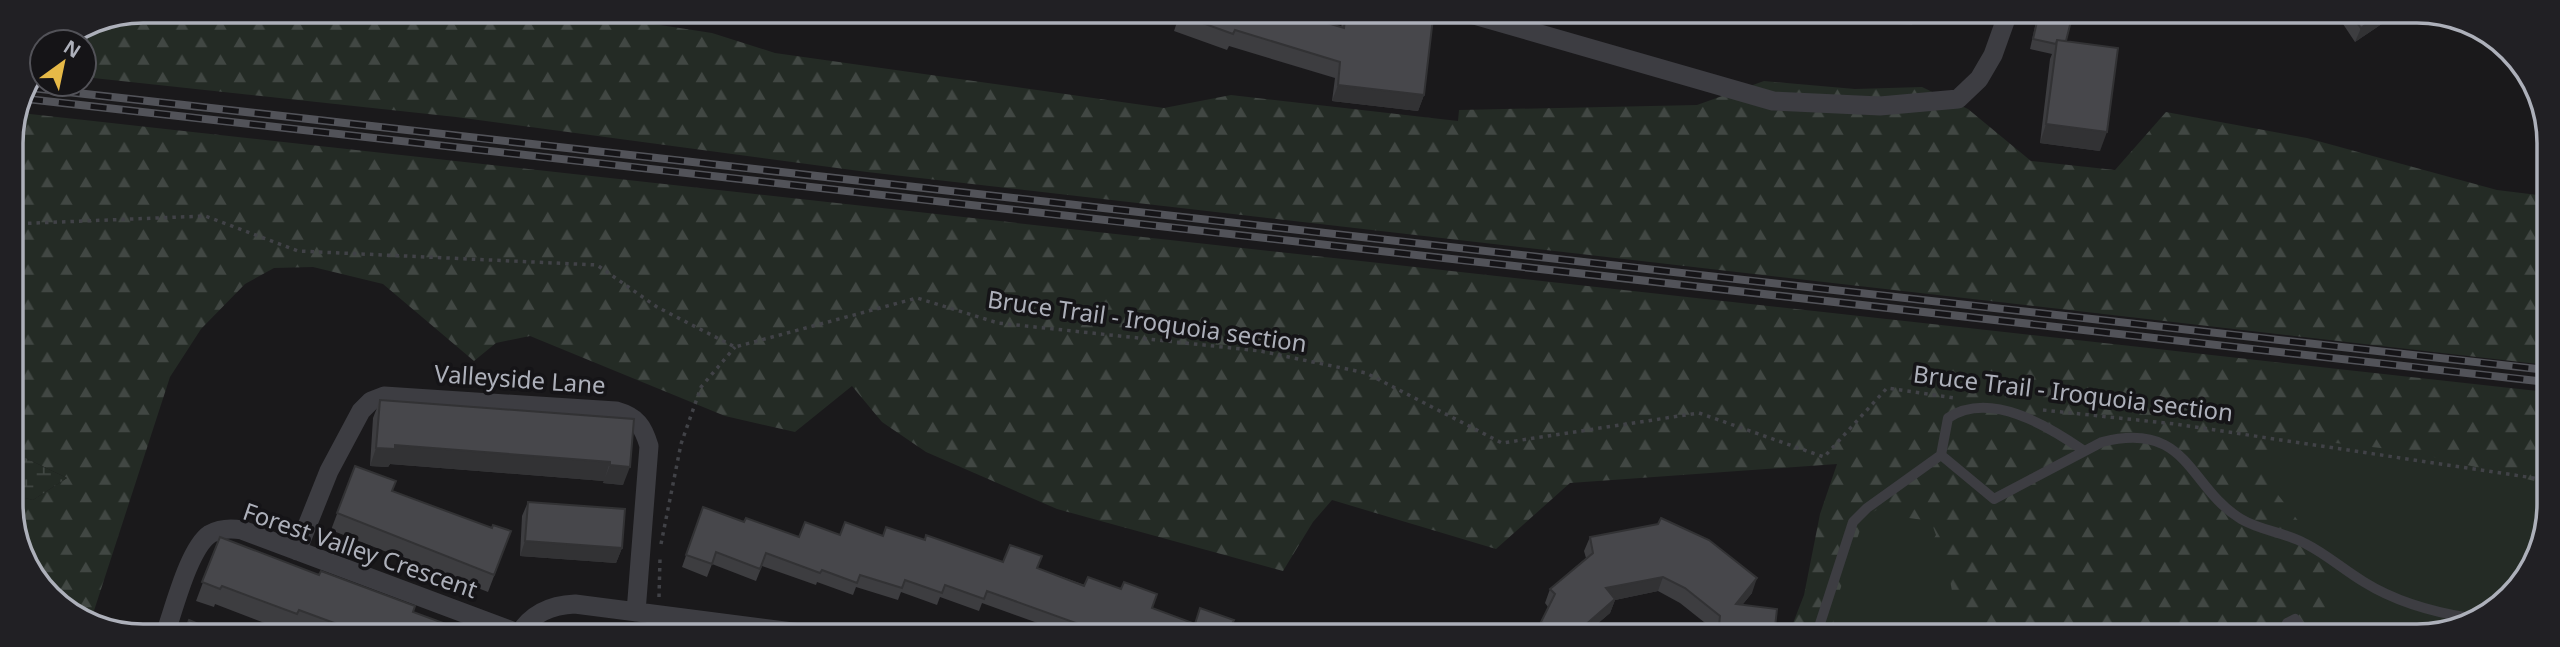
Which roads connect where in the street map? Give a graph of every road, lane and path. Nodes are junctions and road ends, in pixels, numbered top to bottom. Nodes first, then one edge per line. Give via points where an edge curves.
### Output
1 (1503, 23) edge
2 (2004, 23) edge
3 (23, 224) edge
4 (735, 347) junction
5 (1962, 399) dead end
6 (2041, 409) dead end
7 (2083, 450) junction
8 (1941, 454) junction
9 (2537, 478) edge
10 (298, 551) junction
11 (636, 612) junction
12 (2460, 616) edge
13 (659, 617) junction
14 (169, 624) edge
15 (492, 624) edge
16 (529, 624) edge
17 (702, 624) edge
18 (1819, 624) edge

1 - 2 street via 1773,101 1880,106 1958,99 1979,79
3 - 4 path via 205,216 298,251 597,265 657,307
4 - 5 path, Bruce Trail - Iroquoia section via 917,298 998,323 1260,351 1366,373 1502,443 1699,413 1824,457 1887,387
4 - 13 path via 701,387 681,444 661,548
6 - 9 path, Bruce Trail - Iroquoia section via 2175,424
7 - 8 lane via 1994,499
7 - 8 lane via 2015,414 1967,409 1948,418
7 - 12 lane via 2116,438 2170,447 2242,519 2288,534 2402,602
8 - 18 lane via 1853,522
10 - 11 street, Valleyside Lane via 329,471 371,401 384,396 617,411 637,421 649,446
10 - 14 street, Forest Valley Crescent via 242,530 229,528 208,535 195,553
10 - 15 street, Forest Valley Crescent
11 - 13 street
11 - 16 street via 560,605 541,611
13 - 17 street

